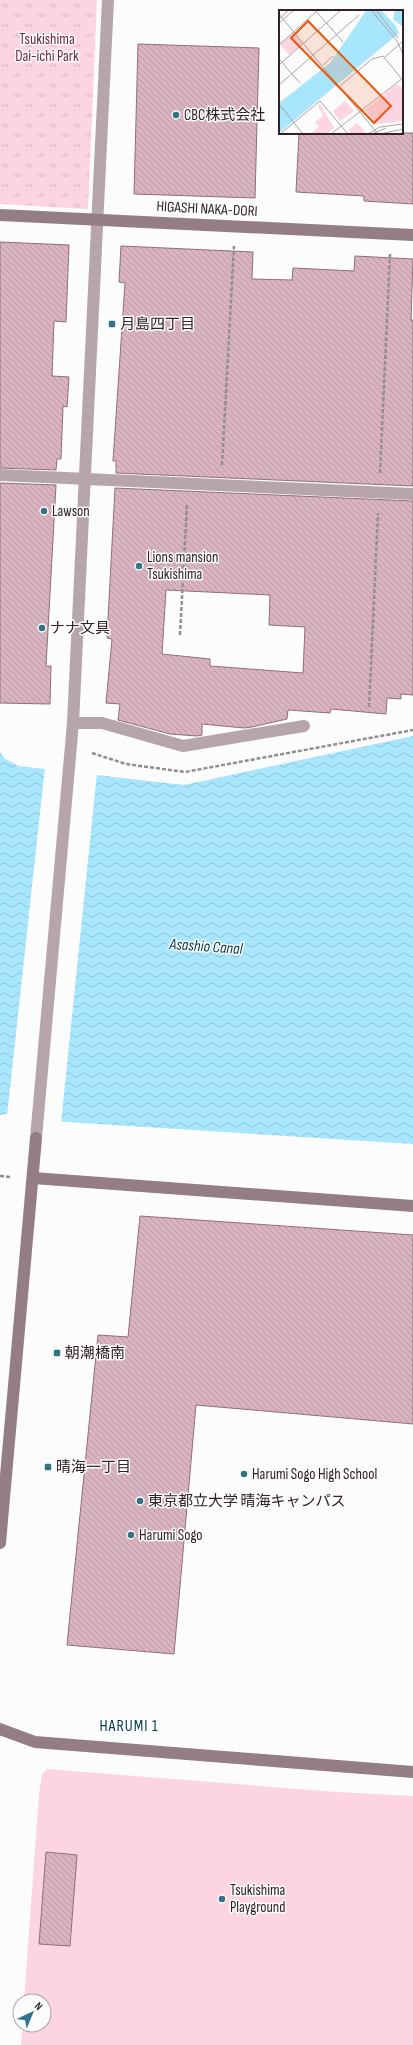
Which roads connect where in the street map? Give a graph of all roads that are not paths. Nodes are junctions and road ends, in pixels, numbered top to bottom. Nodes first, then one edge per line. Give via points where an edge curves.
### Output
1 (108, 0) edge
2 (0, 215) edge
3 (97, 220) junction
4 (413, 235) edge
5 (0, 475) edge
6 (84, 479) junction
7 (413, 494) edge
8 (73, 723) junction
9 (304, 726) dead end
10 (33, 1178) junction
11 (413, 1206) edge
12 (0, 1543) edge
13 (0, 1729) edge
14 (413, 1772) edge

1 - 3 street
2 - 3 street, HIGASHI NAKA-DORI
3 - 4 street, HIGASHI NAKA-DORI
3 - 6 street
5 - 6 street
6 - 7 street
6 - 8 street
8 - 9 street via 102,723 183,746
8 - 10 street
10 - 11 street
10 - 12 street
13 - 14 street via 35,1742

